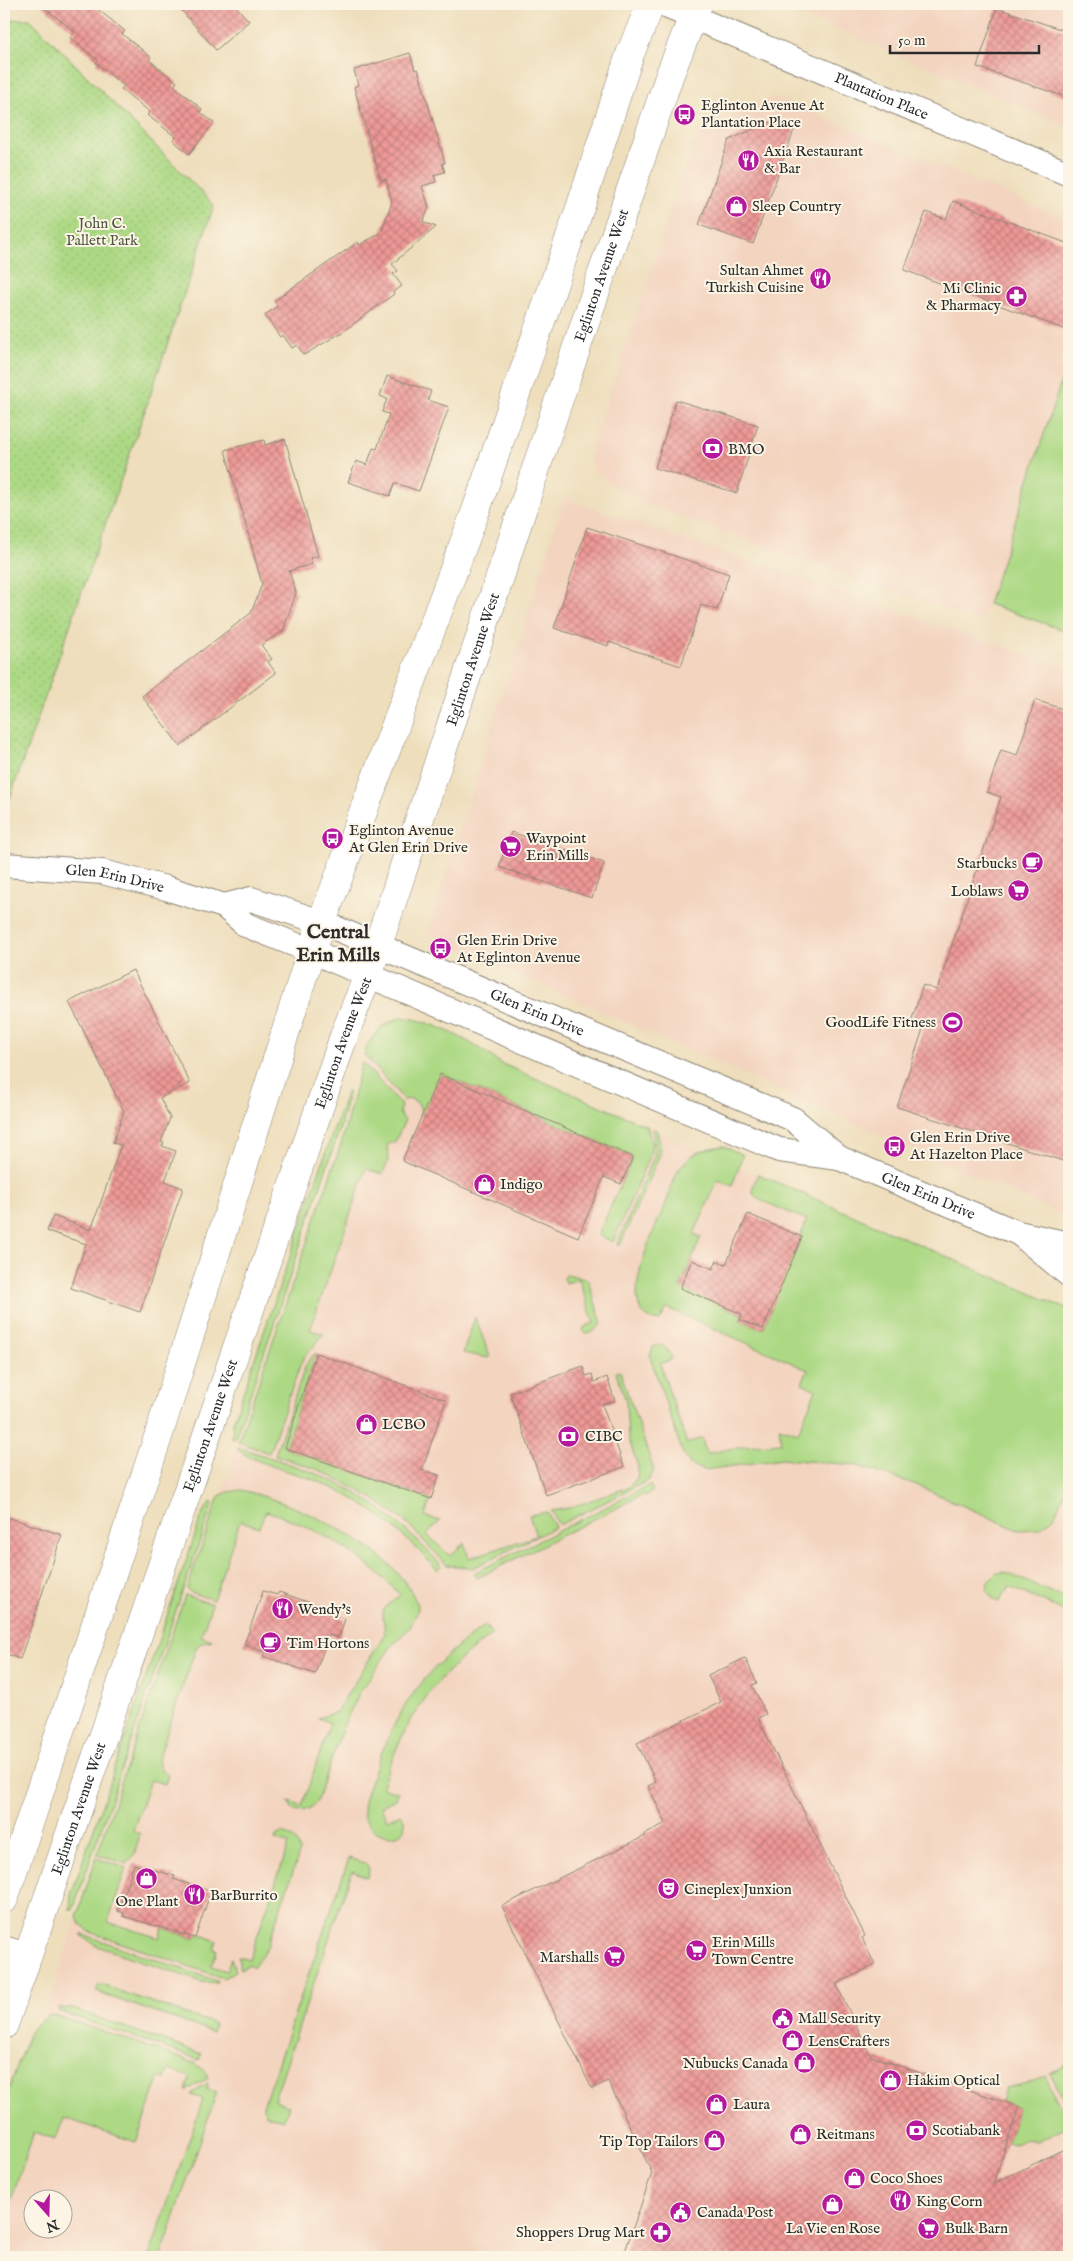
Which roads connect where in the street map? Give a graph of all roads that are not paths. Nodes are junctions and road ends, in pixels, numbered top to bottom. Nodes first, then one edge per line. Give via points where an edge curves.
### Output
1 (651, 4) edge
2 (661, 4) edge
3 (695, 10) edge
4 (1069, 174) edge
5 (4, 865) edge
6 (224, 906) junction
7 (321, 922) junction
8 (378, 945) junction
9 (311, 951) junction
10 (368, 975) junction
11 (839, 1158) junction
12 (1018, 1233) junction
13 (1069, 1244) edge
14 (1069, 1275) edge
15 (4, 1899) edge
16 (16, 1952) edge
17 (4, 2025) edge

1 - 7 main road via 630,54 475,513
2 - 3 street, Plantation Place
3 - 4 street, Plantation Place
3 - 8 main road, Eglinton Avenue West via 670,74 558,404
5 - 6 street, Glen Erin Drive via 102,872
6 - 7 street, Glen Erin Drive via 250,899
6 - 9 street, Glen Erin Drive via 246,925
7 - 8 street, Glen Erin Drive
7 - 9 main road
8 - 10 main road, Eglinton Avenue West
8 - 11 street, Glen Erin Drive via 793,1119
9 - 10 street, Glen Erin Drive
9 - 15 main road via 158,1437
10 - 11 street, Glen Erin Drive via 779,1150
10 - 16 main road, Eglinton Avenue West
11 - 12 street, Glen Erin Drive
12 - 13 street, Glen Erin Drive
12 - 14 street, Glen Erin Drive
16 - 17 main road, Eglinton Avenue West

